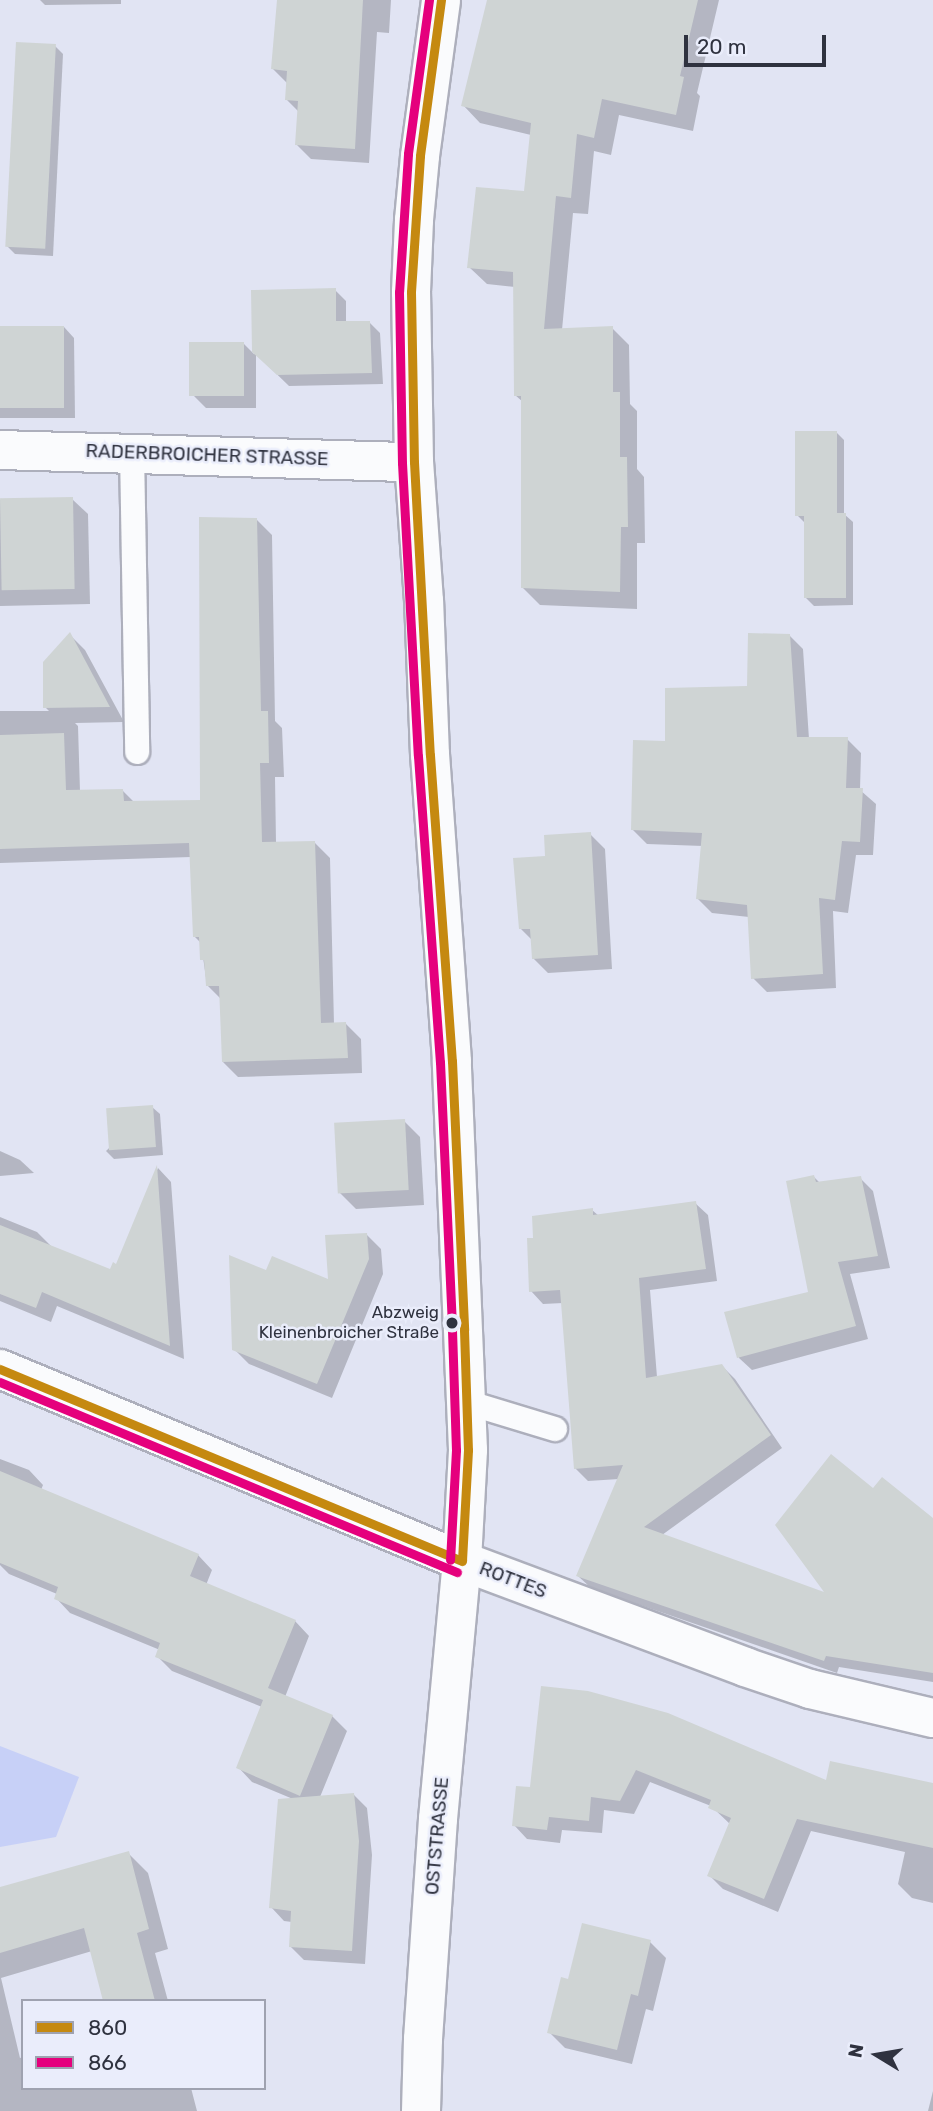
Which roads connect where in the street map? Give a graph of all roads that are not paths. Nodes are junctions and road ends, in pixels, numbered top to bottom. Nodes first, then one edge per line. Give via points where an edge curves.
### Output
1 (441, 0) edge
2 (0, 450) edge
3 (132, 452) junction
4 (414, 461) junction
5 (136, 752) dead end
6 (0, 1369) edge
7 (467, 1402) junction
8 (555, 1429) dead end
9 (462, 1561) junction
10 (933, 1718) edge
11 (421, 2111) edge

1 - 4 street, ROTTES via 414,220
2 - 3 street, RADERBROICHER STRASSE
3 - 4 street, RADERBROICHER STRASSE
3 - 5 lane
4 - 7 street, ROTTES via 452,1061
6 - 9 street
7 - 8 lane
7 - 9 street, ROTTES
9 - 10 street, ROTTES via 810,1689
9 - 11 street, OSTSTRASSE via 437,1832

